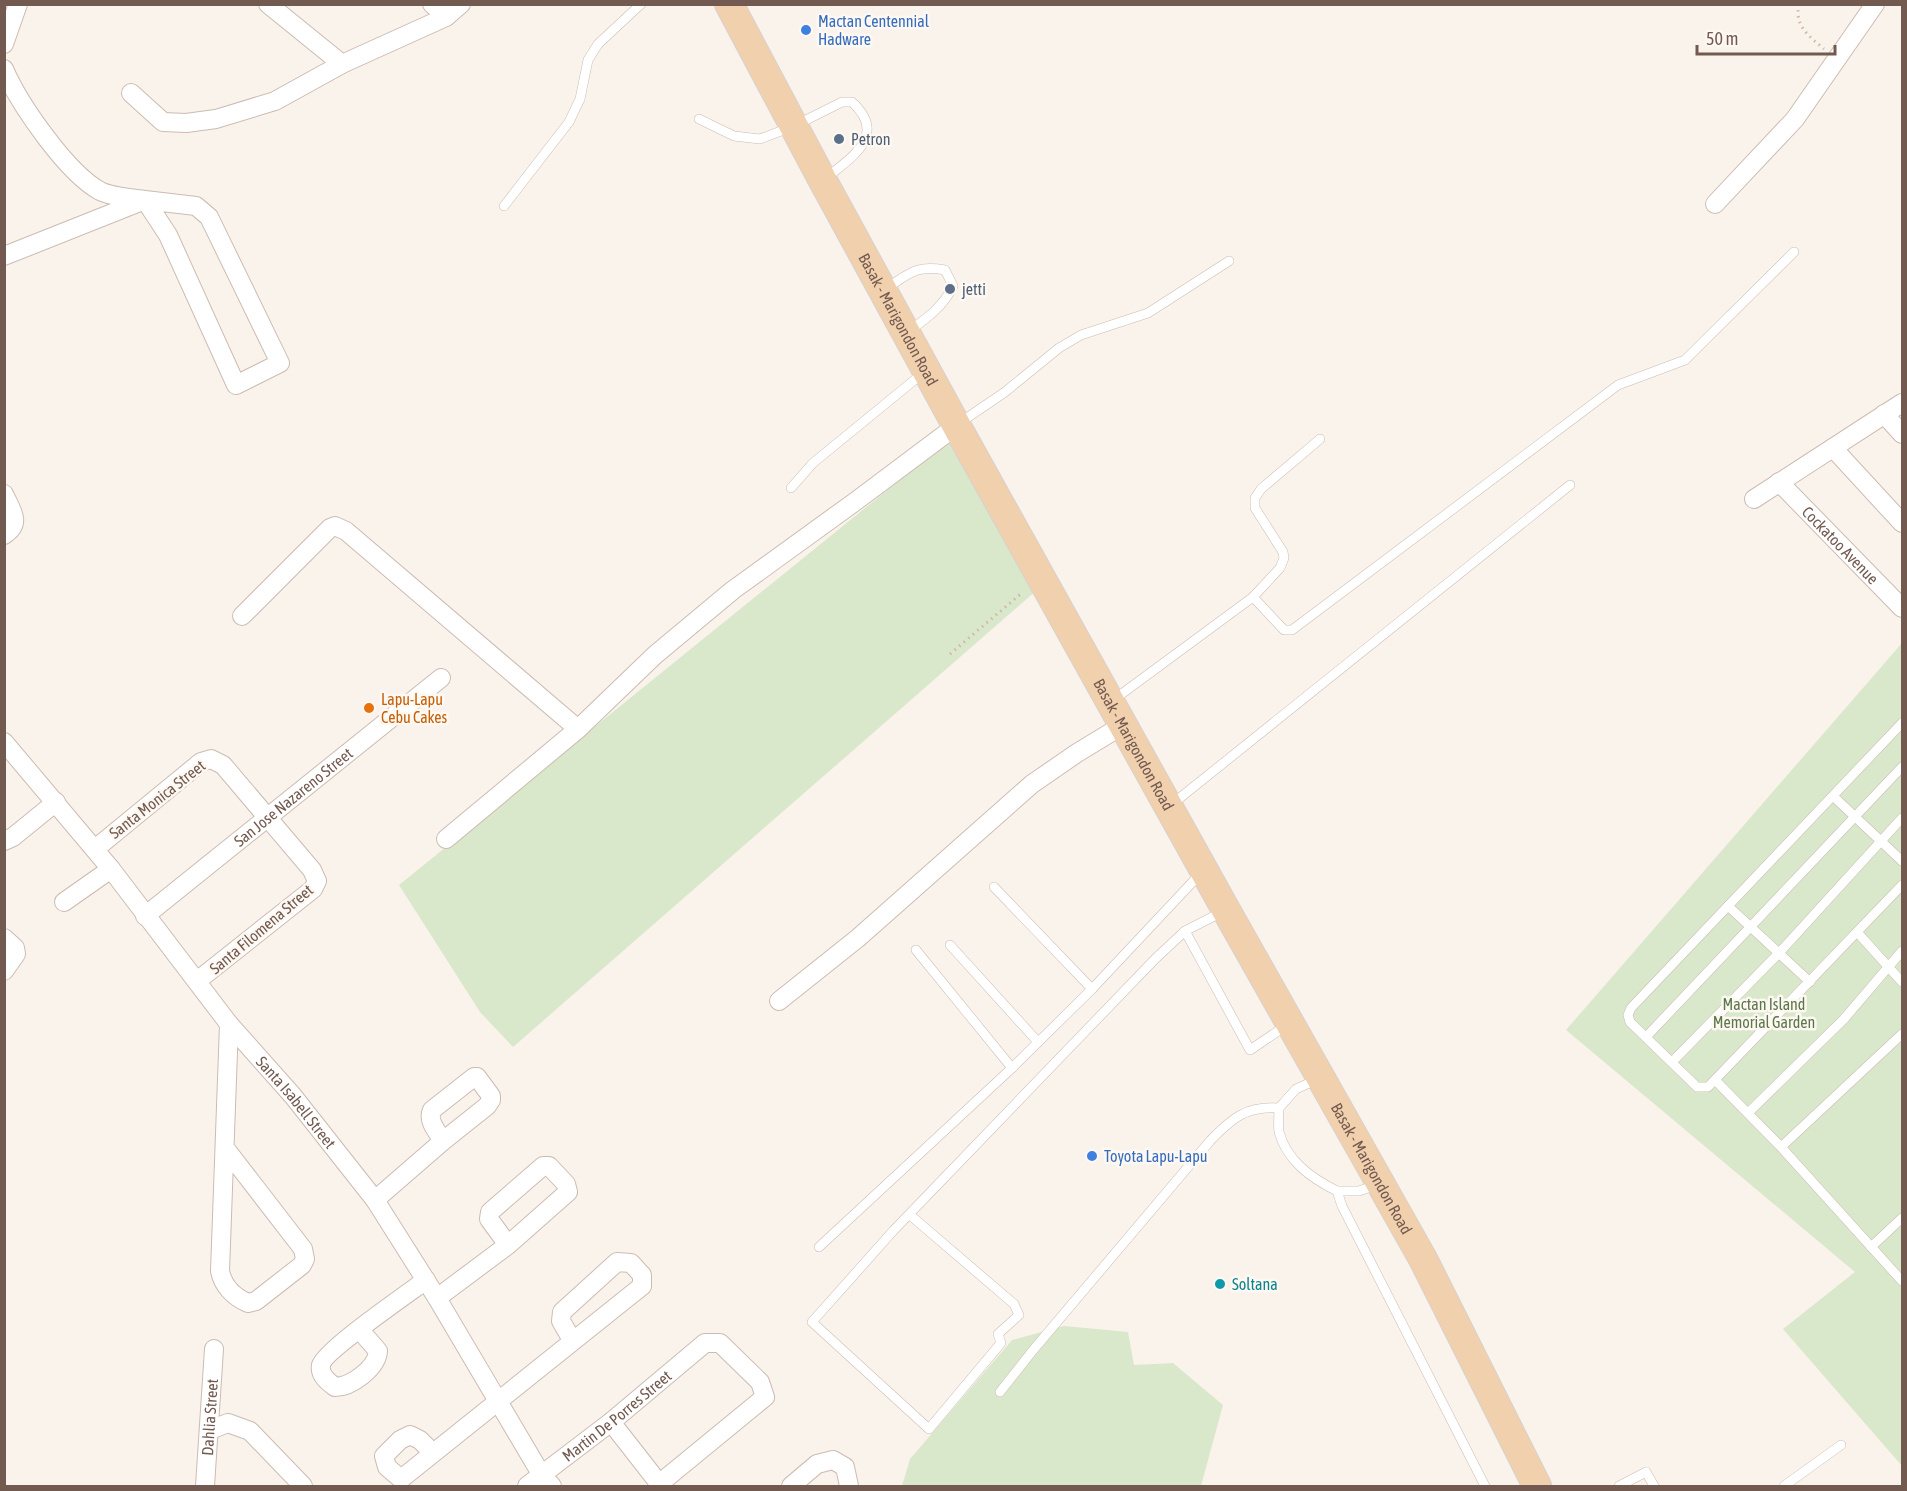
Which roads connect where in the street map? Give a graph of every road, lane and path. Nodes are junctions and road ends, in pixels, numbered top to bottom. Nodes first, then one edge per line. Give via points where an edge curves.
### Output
1 (18, 4) edge
2 (268, 4) edge
3 (461, 4) edge
4 (641, 4) edge
5 (729, 4) edge
6 (1799, 4) edge
7 (1875, 4) edge
8 (439, 11) edge
9 (4, 44) edge
10 (1837, 60) junction
11 (342, 64) junction
12 (4, 69) edge
13 (131, 93) dead end
14 (699, 119) dead end
15 (794, 126) junction
16 (823, 181) junction
17 (145, 200) junction
18 (1716, 204) dead end
19 (504, 206) dead end
20 (1794, 252) dead end
21 (4, 256) edge
22 (1229, 261) dead end
23 (882, 291) junction
24 (907, 334) junction
25 (927, 370) junction
26 (1902, 403) edge
27 (1884, 414) junction
28 (956, 426) junction
29 (1902, 434) edge
30 (1320, 439) dead end
31 (1833, 448) junction
32 (1779, 482) junction
33 (1570, 485) dead end
34 (791, 488) dead end
35 (4, 494) edge
36 (1754, 499) dead end
37 (1902, 523) edge
38 (4, 536) edge
39 (1040, 577) junction
40 (1253, 597) junction
41 (1902, 608) edge
42 (242, 616) dead end
43 (950, 654) dead end
44 (441, 678) dead end
45 (1117, 714) junction
46 (1902, 723) edge
47 (578, 729) junction
48 (4, 742) edge
49 (1902, 767) edge
50 (1833, 796) junction
51 (56, 802) junction
52 (1169, 807) junction
53 (1856, 817) junction
54 (1902, 818) edge
55 (268, 819) junction
56 (446, 838) dead end
57 (4, 840) edge
58 (1880, 840) junction
59 (95, 849) junction
60 (1902, 861) edge
61 (111, 869) junction
62 (1204, 870) junction
63 (1902, 885) edge
64 (994, 887) dead end
65 (64, 902) dead end
66 (1728, 906) junction
67 (1226, 910) junction
68 (146, 916) junction
69 (1751, 928) junction
70 (1185, 931) junction
71 (1857, 932) junction
72 (4, 938) edge
73 (950, 945) dead end
74 (916, 950) dead end
75 (1902, 951) edge
76 (1779, 953) junction
77 (1887, 967) junction
78 (4, 971) edge
79 (197, 981) junction
80 (1810, 982) junction
81 (1902, 982) edge
82 (1092, 989) junction
83 (780, 1001) dead end
84 (1290, 1023) junction
85 (229, 1024) junction
86 (1902, 1034) edge
87 (1646, 1037) junction
88 (1038, 1042) junction
89 (1672, 1062) junction
90 (1012, 1068) junction
91 (1320, 1078) junction
92 (1715, 1080) junction
93 (1279, 1108) junction
94 (1748, 1113) junction
95 (443, 1141) dead end
96 (1781, 1147) junction
97 (225, 1148) junction
98 (1380, 1184) junction
99 (1337, 1191) junction
100 (375, 1200) junction
101 (910, 1215) junction
102 (1902, 1218) edge
103 (508, 1245) junction
104 (819, 1247) dead end
105 (1871, 1247) junction
106 (426, 1280) junction
107 (1902, 1281) edge
108 (438, 1298) junction
109 (359, 1329) dead end
110 (572, 1340) junction
111 (214, 1349) dead end
112 (1000, 1392) dead end
113 (500, 1401) junction
114 (611, 1422) junction
115 (210, 1430) junction
116 (1841, 1445) dead end
117 (433, 1453) dead end
118 (547, 1480) edge
119 (205, 1486) edge
120 (303, 1486) edge
121 (527, 1486) edge
122 (660, 1486) edge
123 (791, 1486) edge
124 (849, 1486) edge
125 (1485, 1486) edge
126 (1537, 1486) edge
127 (1619, 1486) edge
128 (1653, 1486) edge
129 (1784, 1486) edge

1 - 9 street
2 - 11 street
3 - 8 street
4 - 19 lane via 598,44 588,60 580,99 569,122
5 - 15 main road, Basak - Marigondon Road
6 - 10 path via 1802,30
7 - 10 street
8 - 11 street
10 - 18 street via 1795,119
11 - 13 street via 275,101 216,119 163,122
12 - 17 street via 25,109 76,173 101,192
14 - 15 lane via 734,136 760,139
15 - 16 main road, Basak - Marigondon Road
15 - 16 lane via 842,102 852,102 862,115 868,135 862,148
16 - 23 main road, Basak - Marigondon Road
17 - 17 street via 168,235 236,385 280,363 209,217 196,206
17 - 21 street
20 - 40 lane via 1685,360 1618,385 1292,630 1284,630
22 - 28 lane via 1148,313 1081,335 1059,348
23 - 24 main road, Basak - Marigondon Road
23 - 24 lane via 926,267 945,270 953,286 946,301
24 - 25 main road, Basak - Marigondon Road
25 - 28 main road, Basak - Marigondon Road
25 - 34 lane via 813,463
26 - 27 street
27 - 29 street
27 - 31 street
28 - 39 main road, Basak - Marigondon Road
28 - 47 street via 725,598 655,655
30 - 40 lane via 1261,489 1256,498 1256,508 1284,558 1280,568
31 - 32 street
31 - 37 street
32 - 36 street
32 - 41 street, Cockatoo Avenue
33 - 52 lane
35 - 38 street via 15,526
39 - 43 path
39 - 45 main road, Basak - Marigondon Road
40 - 45 lane
42 - 47 street via 330,528 339,527
44 - 55 street, San Jose Nazareno Street
45 - 52 main road, Basak - Marigondon Road
45 - 83 street via 1077,753 1032,784
46 - 50 lane
47 - 56 street
48 - 51 street, Santa Isabell Street
49 - 53 lane
50 - 53 lane
50 - 66 lane
51 - 57 street
51 - 59 street, Santa Isabell Street
52 - 62 main road, Basak - Marigondon Road
53 - 58 lane
53 - 69 lane
54 - 58 lane
55 - 59 street, Santa Monica Street via 223,765 211,759 201,762
55 - 68 street, San Jose Nazareno Street
55 - 79 street, Santa Filomena Street via 312,870 317,881 314,889
58 - 60 lane
58 - 76 lane
59 - 61 street, Santa Isabell Street
61 - 65 street
61 - 68 street, Santa Isabell Street
62 - 67 main road, Basak - Marigondon Road
62 - 82 lane
63 - 71 lane
64 - 82 lane
66 - 69 lane
66 - 87 lane via 1631,1008 1630,1022
67 - 70 lane
67 - 84 main road, Basak - Marigondon Road
68 - 79 street, Santa Isabell Street
69 - 76 lane
69 - 87 lane
70 - 84 lane via 1250,1050
70 - 101 lane
71 - 77 lane
71 - 80 lane
72 - 78 street via 16,954
73 - 88 lane
74 - 90 lane
75 - 77 lane
76 - 80 lane
76 - 89 lane
77 - 81 lane
77 - 94 lane via 1844,1019
79 - 85 street, Santa Isabell Street
80 - 92 lane
82 - 88 lane
84 - 91 main road, Basak - Marigondon Road
85 - 97 street
85 - 100 street, Santa Isabell Street via 293,1096
86 - 96 lane
87 - 89 lane
88 - 90 lane
89 - 92 lane via 1697,1087 1708,1087
90 - 104 lane
91 - 93 lane via 1296,1089
91 - 98 main road, Basak - Marigondon Road
92 - 94 lane
93 - 99 lane via 1279,1130 1286,1149 1303,1170
93 - 112 lane via 1262,1107 1227,1123
94 - 96 lane
95 - 100 street
96 - 105 lane
97 - 97 street via 220,1271 227,1287 248,1303 256,1301 305,1259 303,1249
98 - 99 lane via 1359,1191
98 - 126 main road, Basak - Marigondon Road via 1423,1259
99 - 125 lane
100 - 106 street, Santa Isabell Street
101 - 101 lane via 812,1322 929,1429 1001,1343 998,1334 1019,1316 1014,1304
102 - 105 lane
103 - 103 street via 568,1192 566,1184 549,1166 543,1166 490,1212 489,1218
103 - 108 street
105 - 107 lane
106 - 108 street, Santa Isabell Street
106 - 109 street
108 - 113 street, Santa Isabell Street
110 - 110 street via 642,1286 642,1275 631,1263 617,1262 562,1312 561,1321
110 - 113 street
111 - 115 street, Dahlia Street
113 - 117 street
113 - 118 street, Santa Isabell Street
114 - 118 street, Martin De Porres Street
114 - 122 street
114 - 122 street, Martin De Porres Street via 705,1343 720,1343 760,1382 765,1397
115 - 119 street, Dahlia Street
115 - 120 street via 228,1423 250,1431
116 - 129 lane
118 - 121 street, Martin De Porres Street
123 - 124 street via 817,1464 833,1460 845,1467
127 - 128 lane via 1646,1472

